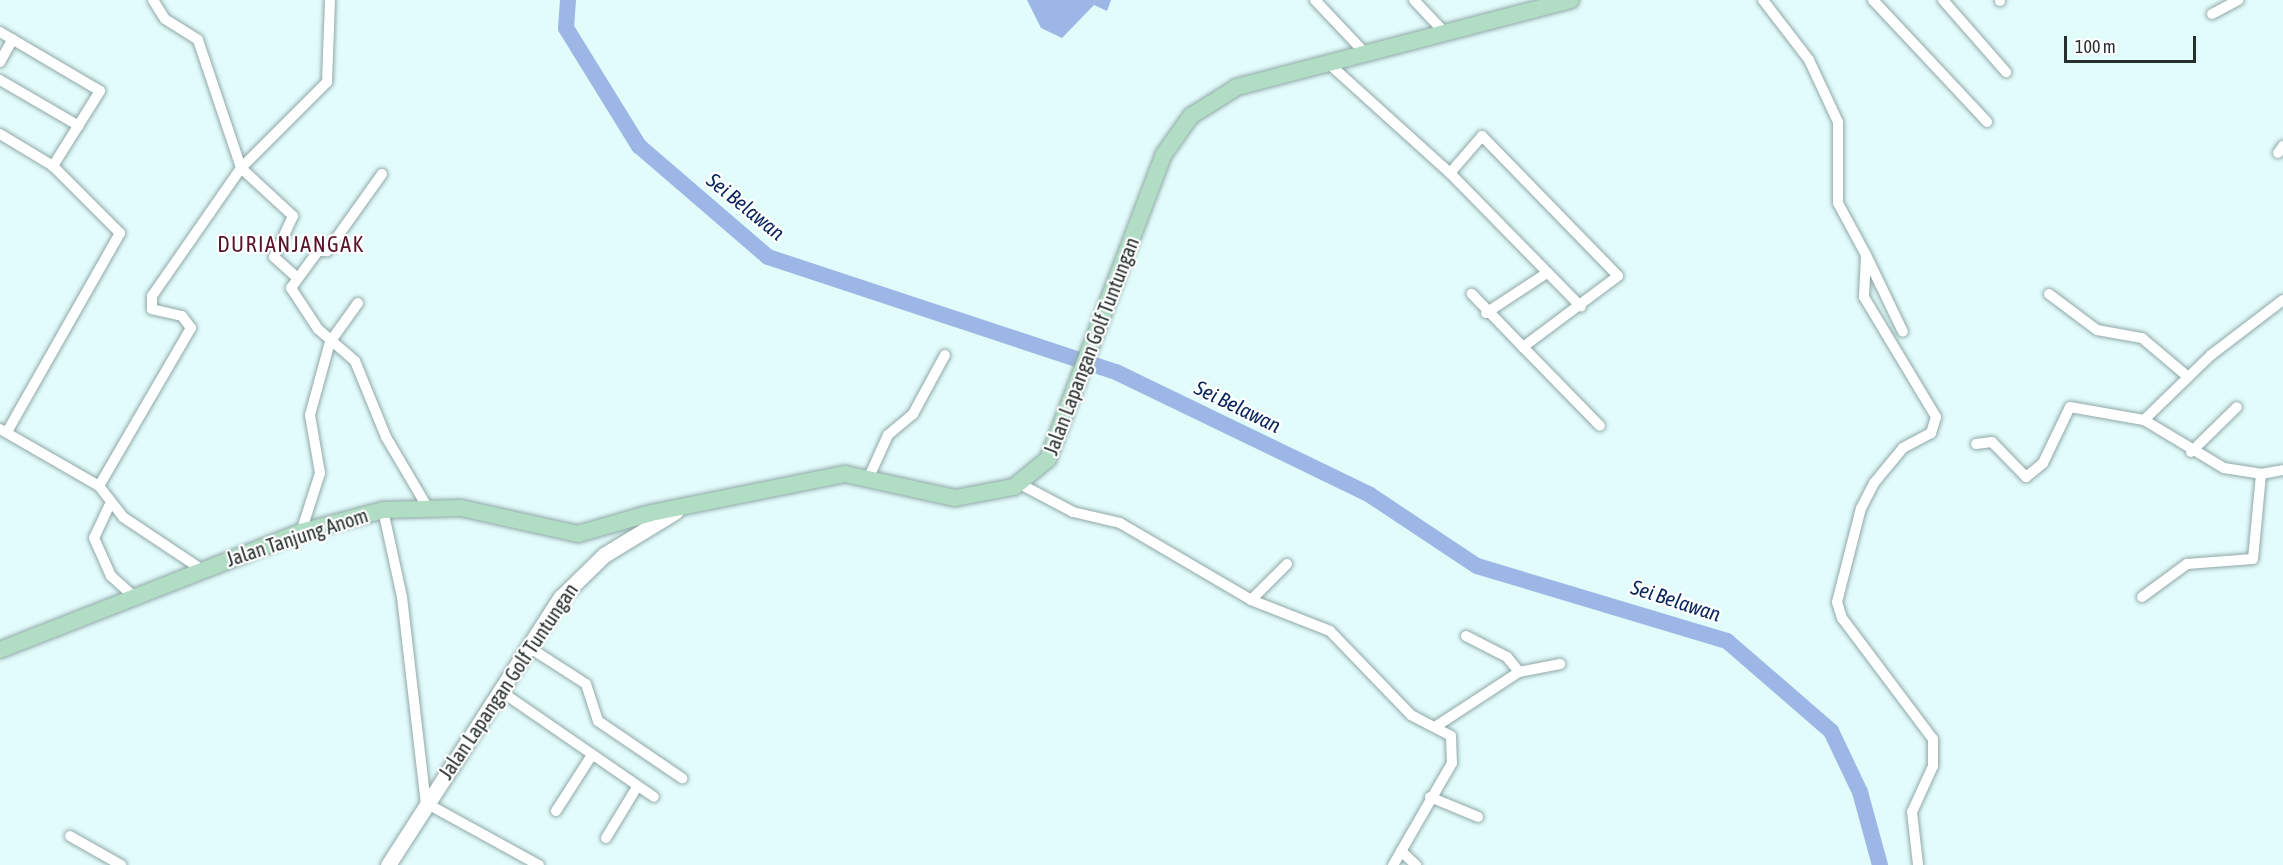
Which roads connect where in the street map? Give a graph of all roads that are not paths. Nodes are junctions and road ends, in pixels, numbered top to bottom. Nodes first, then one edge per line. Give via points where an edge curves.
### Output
1 (153, 0) edge
2 (330, 0) edge
3 (1315, 0) edge
4 (1414, 0) edge
5 (1571, 0) edge
6 (1763, 0) edge
7 (1873, 0) edge
8 (1942, 0) edge
9 (2238, 0) edge
10 (2212, 14) dead end
11 (0, 32) edge
12 (1446, 34) junction
13 (13, 39) junction
14 (1365, 53) junction
15 (0, 62) edge
16 (1327, 62) junction
17 (2006, 72) dead end
18 (0, 80) edge
19 (1987, 122) dead end
20 (79, 126) junction
21 (0, 134) edge
22 (53, 166) junction
23 (241, 168) junction
24 (382, 174) dead end
25 (1450, 174) junction
26 (1866, 255) junction
27 (1547, 273) junction
28 (296, 277) junction
29 (1472, 294) dead end
30 (2049, 294) dead end
31 (2283, 300) edge
32 (358, 303) dead end
33 (1581, 307) junction
34 (1486, 313) junction
35 (1903, 333) dead end
36 (330, 342) junction
37 (1523, 347) junction
38 (945, 356) dead end
39 (2187, 376) junction
40 (2237, 407) dead end
41 (2144, 420) junction
42 (1600, 426) dead end
43 (4, 430) edge
44 (1977, 444) dead end
45 (2192, 452) junction
46 (2283, 470) edge
47 (2261, 474) junction
48 (869, 477) junction
49 (1020, 484) junction
50 (99, 486) junction
51 (426, 505) junction
52 (109, 506) junction
53 (383, 510) junction
54 (676, 511) junction
55 (301, 532) junction
56 (1287, 564) dead end
57 (201, 569) junction
58 (133, 596) junction
59 (2142, 597) dead end
60 (1251, 600) junction
61 (1466, 636) dead end
62 (527, 646) junction
63 (0, 650) edge
64 (1560, 664) dead end
65 (1519, 672) junction
66 (499, 690) junction
67 (1438, 725) junction
68 (592, 755) junction
69 (682, 778) dead end
70 (637, 787) junction
71 (654, 797) dead end
72 (1430, 798) junction
73 (426, 803) junction
74 (556, 812) dead end
75 (1478, 817) dead end
76 (70, 836) dead end
77 (606, 838) dead end
78 (1401, 851) junction
79 (121, 865) edge
80 (388, 865) edge
81 (539, 865) edge
82 (1393, 865) edge
83 (1416, 865) edge
84 (1918, 865) edge

1 - 23 street via 165,19 198,40
2 - 23 street via 327,82
3 - 14 street
4 - 12 street
5 - 12 main road, Jalan Lapangan Golf Tuntungan
6 - 26 street via 1809,60 1838,122 1838,203
7 - 19 street
8 - 17 street
9 - 10 street
11 - 13 street
12 - 14 main road, Jalan Lapangan Golf Tuntungan
13 - 15 street
13 - 20 street via 100,92
14 - 16 main road, Jalan Lapangan Golf Tuntungan
16 - 25 street
16 - 49 main road, Jalan Lapangan Golf Tuntungan via 1237,87 1191,116 1164,154 1098,319 1048,459
18 - 20 street
20 - 22 street
21 - 22 street
22 - 43 street via 120,233
23 - 28 street via 293,216 274,257
23 - 50 street via 152,296 152,309 182,316 191,328
24 - 28 street via 327,251 318,251
25 - 27 street
25 - 33 street via 1482,136 1609,265 1617,279
26 - 35 street
26 - 84 street via 1864,297 1936,423 1931,433 1903,448 1874,483 1861,508 1837,608 1933,739 1933,766 1912,812
27 - 33 street
27 - 34 street
28 - 36 street via 293,292
29 - 34 street
30 - 39 street via 2097,330 2142,338
31 - 39 street
32 - 36 street
33 - 37 street
34 - 37 street
36 - 51 street via 355,362 386,437
36 - 55 street via 310,415 320,473
37 - 42 street
38 - 48 street via 913,414 888,434
39 - 41 street
40 - 45 street
41 - 44 street via 2070,407 2043,463 2026,477 1992,442
41 - 45 street
43 - 50 street
45 - 47 street via 2224,468
46 - 47 street
47 - 59 street via 2253,559 2187,564
48 - 49 main road, Jalan Lapangan Golf Tuntungan via 955,498 982,497
48 - 54 main road, Jalan Lapangan Golf Tuntungan via 834,476
49 - 60 street via 1073,513 1120,523
50 - 52 street
51 - 53 main road, Jalan Tanjung Anom
51 - 54 main road, Jalan Tanjung Anom via 483,511 578,534
52 - 57 street
52 - 58 street via 94,538 111,576
53 - 55 main road, Jalan Tanjung Anom
53 - 73 street via 402,597
54 - 62 street, Jalan Lapangan Golf Tuntungan via 620,543 579,576
55 - 57 main road, Jalan Tanjung Anom
56 - 60 street
57 - 58 main road, Jalan Tanjung Anom
58 - 63 main road, Jalan Tanjung Anom
60 - 67 street via 1335,635 1411,715
61 - 65 street via 1507,657
62 - 66 street, Jalan Lapangan Golf Tuntungan
62 - 69 street via 586,684 603,725
64 - 65 street
65 - 67 street
66 - 68 street
66 - 73 street, Jalan Lapangan Golf Tuntungan
67 - 72 street via 1451,736 1455,752
68 - 70 street
68 - 74 street
70 - 71 street
70 - 77 street
72 - 75 street
72 - 78 street
73 - 80 street, Jalan Lapangan Golf Tuntungan
73 - 81 street
76 - 79 street
78 - 82 street
78 - 83 street

